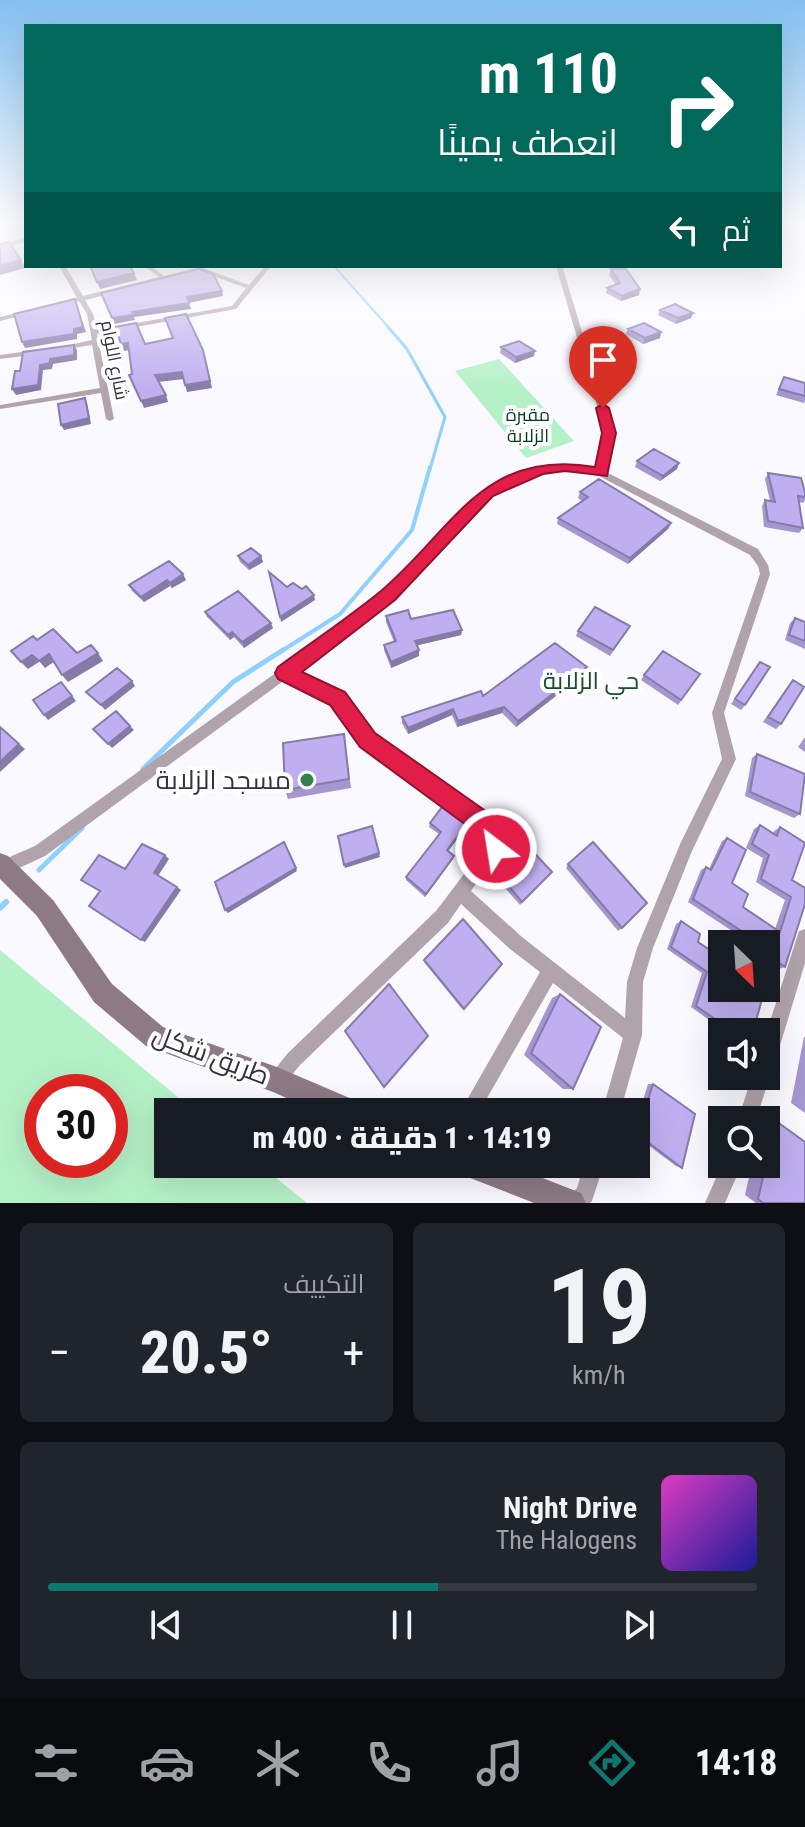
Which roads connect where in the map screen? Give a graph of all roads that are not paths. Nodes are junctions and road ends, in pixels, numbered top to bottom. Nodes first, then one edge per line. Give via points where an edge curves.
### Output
1 (69, 277) edge
2 (156, 277) edge
3 (223, 277) edge
4 (257, 277) edge
5 (563, 277) edge
6 (248, 287) junction
7 (81, 296) junction
8 (0, 319) edge
9 (94, 338) junction
10 (54, 349) edge
11 (41, 352) edge
12 (0, 357) edge
13 (105, 390) junction
14 (0, 407) edge
15 (110, 419) dead end
16 (601, 473) junction
17 (285, 673) junction
18 (2, 865) edge
19 (460, 892) junction
20 (805, 937) edge
21 (551, 970) junction
22 (780, 1018) edge
23 (633, 1035) junction
24 (277, 1080) junction
25 (318, 1098) edge
26 (477, 1098) edge
27 (615, 1098) edge
28 (507, 1178) edge
29 (590, 1178) edge
30 (726, 1178) edge
31 (574, 1203) edge
32 (715, 1203) edge

1 - 7 street, شارع اللوام
2 - 7 street
3 - 6 street
4 - 6 street
5 - 16 street via 609,433
6 - 9 street via 234,308
7 - 8 street
7 - 9 street, شارع اللوام
9 - 10 street
9 - 13 street, شارع اللوام
11 - 12 street
13 - 14 street
13 - 15 street, شارع اللوام
16 - 17 street via 565,467 542,470 487,492 388,595
16 - 23 street via 754,552 765,574 718,713 729,759 645,948 635,982
17 - 18 street via 40,851
17 - 19 street via 338,698 367,740 492,830 496,849
18 - 24 main road, طريق شكل via 45,908 103,993 129,1018 155,1037
19 - 21 street
19 - 24 street via 442,917
20 - 22 street
21 - 23 street
21 - 26 street
23 - 27 street
24 - 25 main road, طريق شكل
28 - 31 main road
29 - 31 street via 585,1194
30 - 32 street

